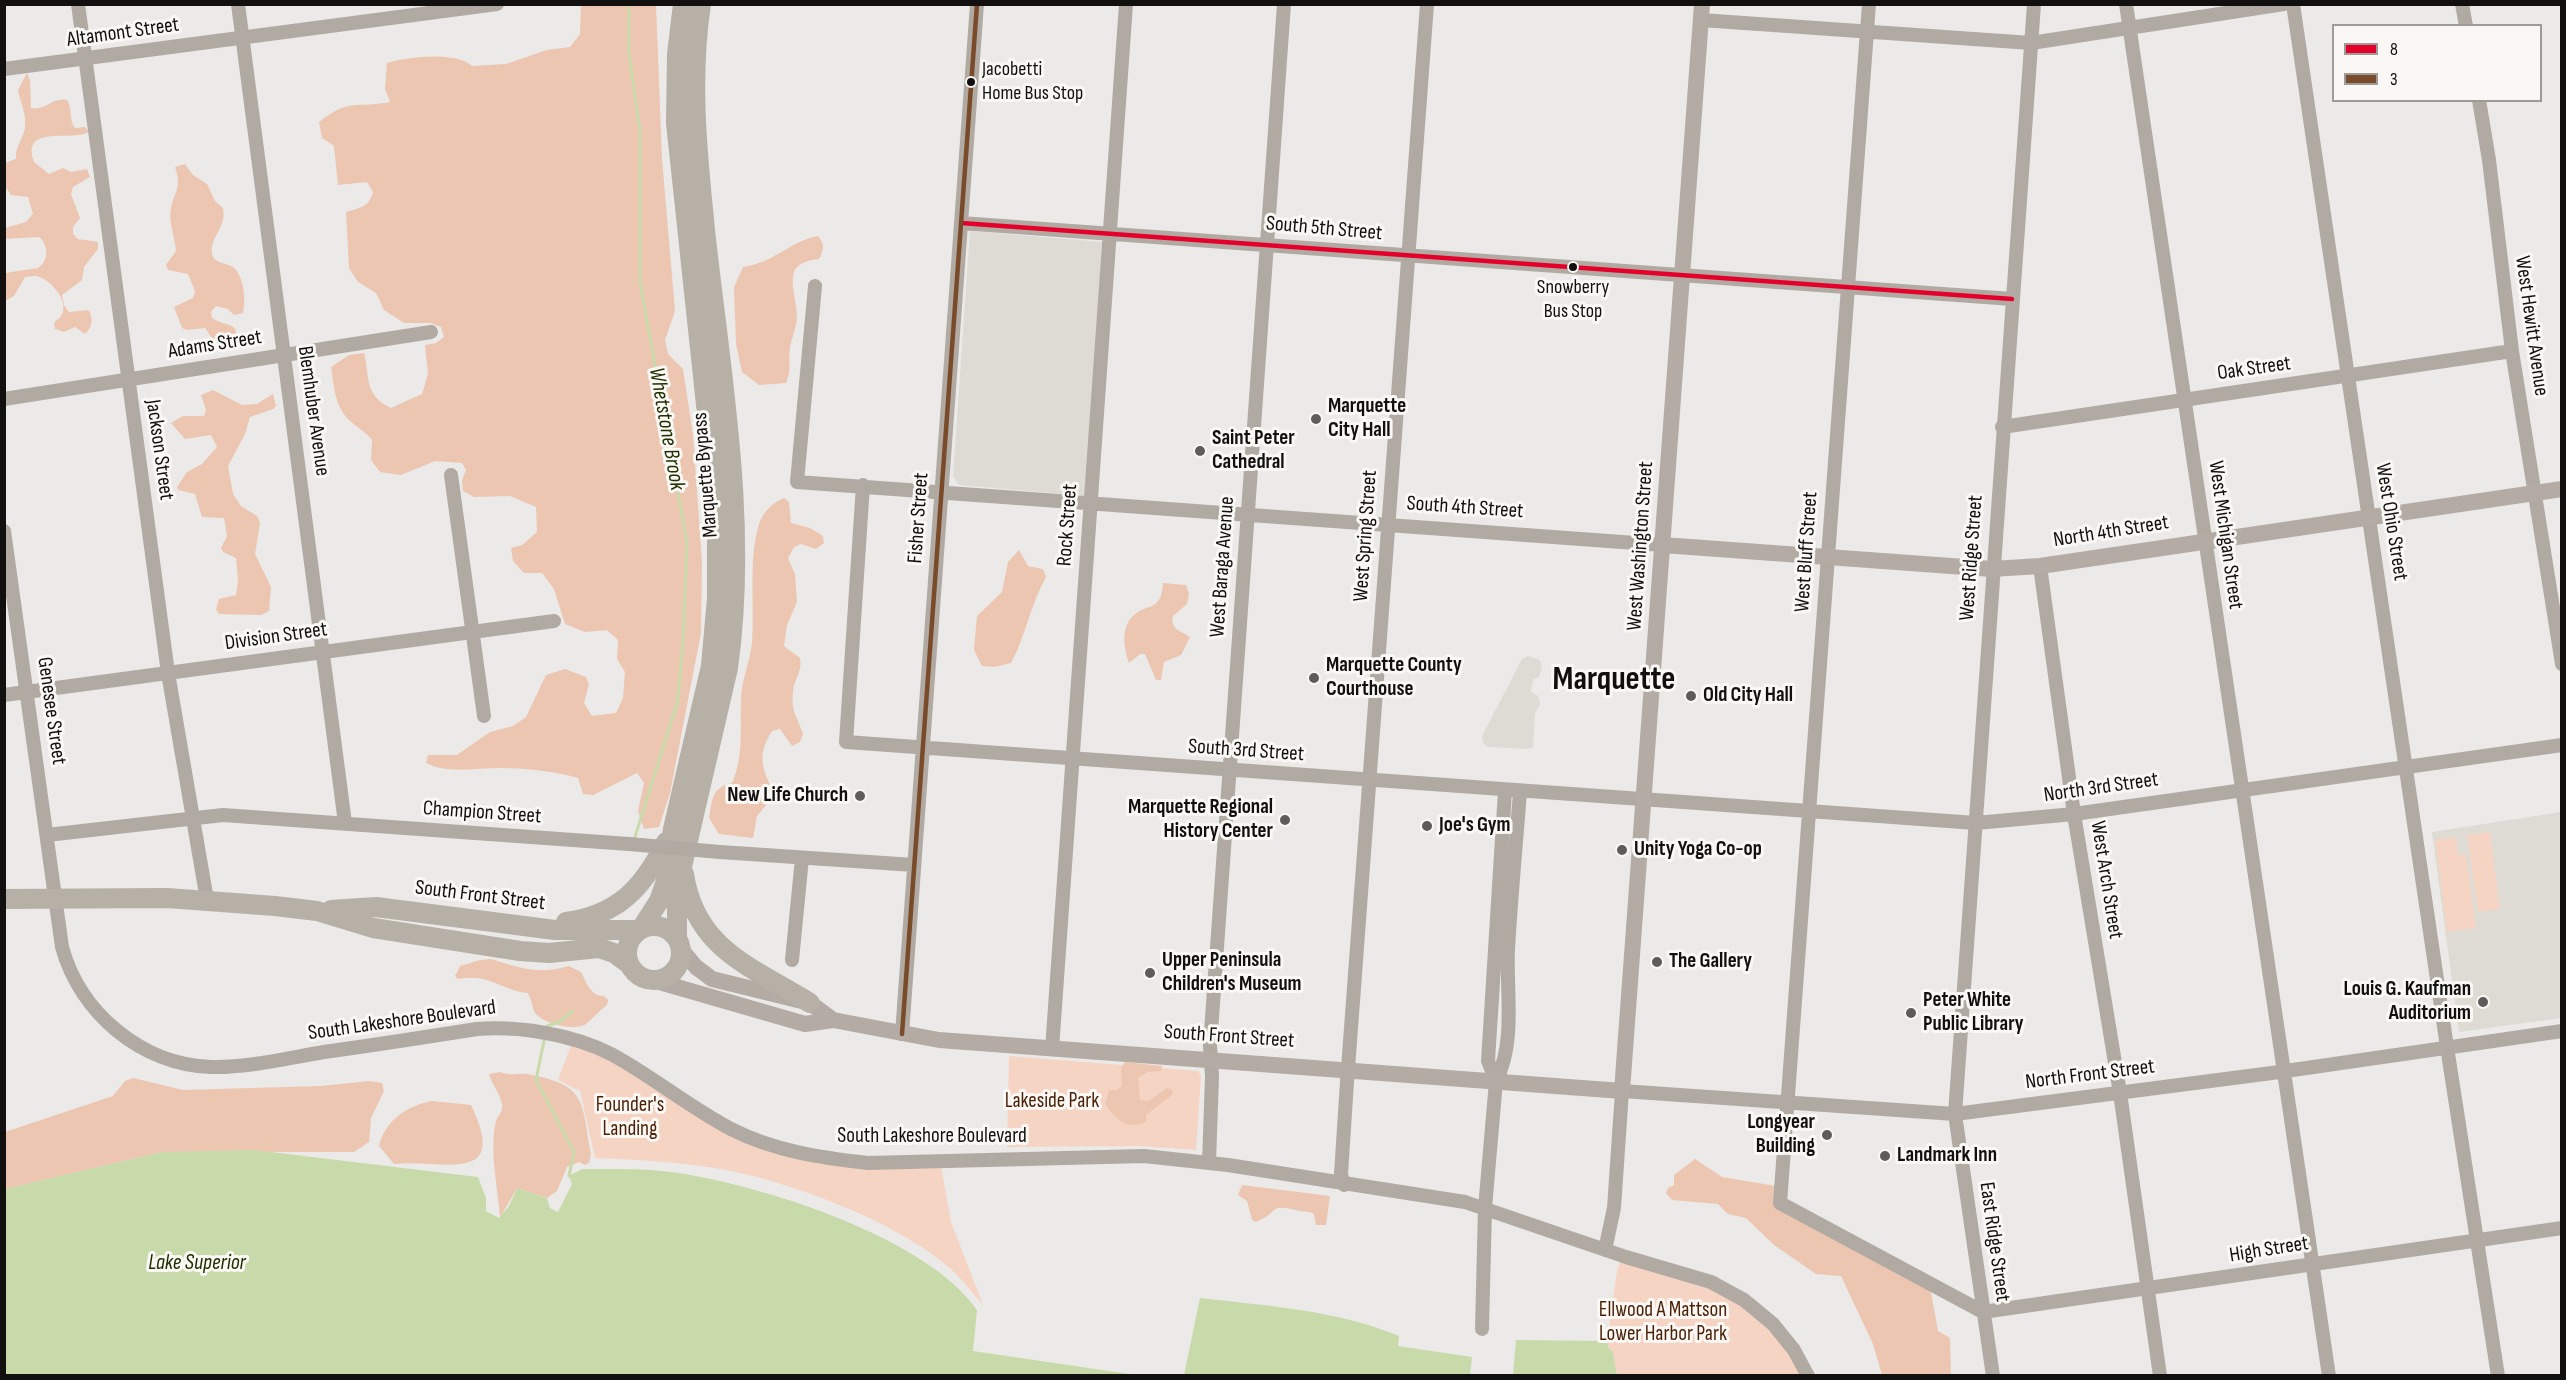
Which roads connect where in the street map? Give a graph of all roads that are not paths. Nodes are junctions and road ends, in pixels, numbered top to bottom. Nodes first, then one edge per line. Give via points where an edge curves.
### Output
1 (78, 4) edge
2 (238, 4) edge
3 (496, 4) edge
4 (683, 4) edge
5 (701, 4) edge
6 (978, 4) edge
7 (1126, 4) edge
8 (1284, 4) edge
9 (1427, 4) edge
10 (1869, 4) edge
11 (2034, 4) edge
12 (2126, 4) edge
13 (2284, 4) edge
14 (2293, 4) edge
15 (2462, 4) edge
16 (1702, 12) edge
17 (2466, 24) edge
18 (2130, 27) junction
19 (1867, 30) junction
20 (243, 38) junction
21 (2031, 44) junction
22 (86, 58) junction
23 (4, 69) edge
24 (2479, 102) edge
25 (960, 223) junction
26 (1110, 234) junction
27 (1267, 246) junction
28 (1408, 257) junction
29 (1683, 276) junction
30 (815, 286) dead end
31 (1847, 289) junction
32 (2012, 299) junction
33 (431, 332) dead end
34 (2512, 351) junction
35 (284, 356) junction
36 (2348, 376) junction
37 (128, 380) junction
38 (4, 399) edge
39 (2184, 400) junction
40 (2002, 427) junction
41 (451, 475) dead end
42 (863, 485) junction
43 (2562, 489) edge
44 (942, 491) junction
45 (2534, 493) junction
46 (1091, 501) junction
47 (1247, 513) junction
48 (2369, 516) junction
49 (1388, 524) junction
50 (4, 531) edge
51 (2205, 541) junction
52 (1663, 545) junction
53 (1828, 556) junction
54 (2040, 566) junction
55 (1992, 569) junction
56 (554, 621) dead end
57 (472, 631) junction
58 (323, 652) junction
59 (2562, 663) edge
60 (168, 673) junction
61 (26, 692) junction
62 (4, 695) edge
63 (484, 716) dead end
64 (2562, 745) edge
65 (924, 747) junction
66 (1073, 760) junction
67 (2407, 768) junction
68 (1230, 771) junction
69 (1370, 782) junction
70 (2242, 790) junction
71 (1504, 791) junction
72 (1520, 792) junction
73 (1643, 800) junction
74 (1811, 810) junction
75 (2074, 814) junction
76 (191, 817) junction
77 (1976, 823) junction
78 (345, 824) junction
79 (673, 829) junction
80 (47, 835) junction
81 (802, 858) junction
82 (682, 864) junction
83 (914, 865) junction
84 (55, 896) junction
85 (4, 899) edge
86 (207, 900) junction
87 (317, 911) junction
88 (531, 926) junction
89 (640, 929) junction
90 (679, 943) junction
91 (792, 960) dead end
92 (629, 964) junction
93 (656, 981) junction
94 (810, 1003) junction
95 (833, 1020) junction
96 (2562, 1031) edge
97 (902, 1034) junction
98 (2447, 1047) junction
99 (1052, 1049) junction
100 (1211, 1061) junction
101 (1348, 1070) junction
102 (2284, 1071) junction
103 (1496, 1081) junction
104 (1622, 1091) junction
105 (2120, 1093) junction
106 (1787, 1103) junction
107 (1955, 1114) junction
108 (1209, 1163) junction
109 (1344, 1185) junction
110 (1485, 1208) junction
111 (2562, 1228) edge
112 (2478, 1240) junction
113 (1605, 1250) junction
114 (2312, 1264) junction
115 (2147, 1290) junction
116 (1983, 1312) junction
117 (1482, 1329) dead end
118 (1808, 1376) edge
119 (1993, 1376) edge
120 (2160, 1376) edge
121 (2329, 1376) edge
122 (2498, 1376) edge

1 - 22 street, Jackson Street
2 - 20 street, Blemhuber Avenue
3 - 20 street, Altamont Street
4 - 79 highway, Marquette Bypass via 677,54 676,123 719,538 711,666
5 - 82 highway, Marquette Bypass via 694,60 696,146 734,489 736,563 728,668
6 - 25 street, Fisher Street
7 - 26 street, Rock Street
8 - 27 street, West Baraga Avenue
9 - 28 street, West Spring Street
10 - 19 street, West Bluff Street
11 - 21 street, West Ridge Street
12 - 18 street, West Michigan Street
13 - 18 street
14 - 36 street, West Ohio Street
15 - 17 street
16 - 19 street
16 - 29 main road, West Washington Street
18 - 21 street
18 - 39 street, West Michigan Street
19 - 21 street
19 - 31 street, West Bluff Street
20 - 22 street, Altamont Street
20 - 35 street, Blemhuber Avenue
21 - 32 street, West Ridge Street
22 - 23 street, Altamont Street
22 - 37 street, Jackson Street
24 - 34 street, West Hewitt Avenue
25 - 26 street, South 5th Street
25 - 44 street, Fisher Street
26 - 27 street, South 5th Street
26 - 46 street, Rock Street
27 - 28 street, South 5th Street
27 - 47 street, West Baraga Avenue
28 - 29 street, South 5th Street
28 - 49 street, West Spring Street
29 - 31 street, South 5th Street
29 - 52 main road, West Washington Street
30 - 42 street, South 4th Street via 797,482
31 - 32 street, South 5th Street
31 - 53 street, West Bluff Street
32 - 40 street, West Ridge Street
33 - 35 street, Adams Street
34 - 36 street, Oak Street
34 - 45 street, West Hewitt Avenue
35 - 37 street, Adams Street
35 - 58 street, Blemhuber Avenue
36 - 39 street, Oak Street
36 - 48 street, West Ohio Street
37 - 38 street, Adams Street
37 - 60 street, Jackson Street
39 - 40 street, Oak Street
39 - 51 street, West Michigan Street
40 - 55 street, West Ridge Street
41 - 57 street
42 - 44 street, South 4th Street
42 - 65 street, South 3rd Street via 846,742
43 - 45 main road, North 4th Street
44 - 46 street, South 4th Street
44 - 65 street, Fisher Street
45 - 48 main road, North 4th Street
45 - 59 street, West Hewitt Avenue
46 - 47 street, South 4th Street
46 - 66 street, Rock Street
47 - 49 street, South 4th Street
47 - 68 street, West Baraga Avenue
48 - 51 main road, North 4th Street
48 - 67 street, West Ohio Street
49 - 52 street, South 4th Street
49 - 69 street, West Spring Street
50 - 61 street, Genesee Street
51 - 54 main road, North 4th Street
51 - 70 street, West Michigan Street
52 - 53 main road, North 4th Street
52 - 73 main road, West Washington Street
53 - 55 main road, North 4th Street
53 - 74 street, West Bluff Street
54 - 55 main road, North 4th Street
54 - 75 street, West Arch Street
55 - 77 street, West Ridge Street
56 - 57 street, Division Street
57 - 58 street, Division Street
57 - 63 street
58 - 60 street, Division Street
58 - 78 street, Blemhuber Avenue
60 - 61 street, Division Street
60 - 76 street, Jackson Street
61 - 62 street, Division Street
61 - 80 street, Genesee Street
64 - 67 street, North 3rd Street
65 - 66 street, South 3rd Street
65 - 83 street, Fisher Street
66 - 68 street, South 3rd Street
66 - 99 street, Rock Street
67 - 70 street, North 3rd Street
67 - 98 street, West Ohio Street
68 - 69 street, South 3rd Street
68 - 100 street, West Baraga Avenue
69 - 71 street, South 3rd Street
69 - 101 street, West Spring Street
70 - 75 street, North 3rd Street
70 - 102 street, West Michigan Street
71 - 72 street, South 3rd Street
71 - 103 street via 1488,1061
72 - 73 street, South 3rd Street
72 - 103 street via 1504,1064
73 - 74 street, North 3rd Street
73 - 104 main road, West Washington Street
74 - 77 street, North 3rd Street
74 - 106 street, West Bluff Street
75 - 77 street, North 3rd Street
75 - 105 street, West Arch Street
76 - 78 street, Champion Street via 223,815
76 - 80 street, Champion Street
76 - 86 street, Jackson Street
77 - 107 street, West Ridge Street
78 - 81 street, Champion Street, bridge
79 - 88 highway via 647,876 621,902 585,919
79 - 89 highway, Marquette Bypass via 666,881 659,901
80 - 84 street, Genesee Street
81 - 83 street, Champion Street
81 - 91 street
82 - 90 highway, Marquette Bypass via 675,900
82 - 94 highway via 693,911 715,942
83 - 97 street, Fisher Street
84 - 85 highway, South Front Street
84 - 86 highway, South Front Street
84 - 108 street, South Lakeshore Boulevard via 66,959 94,1007 130,1041 174,1062 227,1067 477,1029 529,1031 610,1054 732,1129 794,1152 868,1163 1103,1155
86 - 87 highway, South Front Street
87 - 88 highway, South Front Street via 376,907
87 - 92 highway, South Front Street via 373,928 520,951 549,953 599,948 614,952
88 - 89 highway, South Front Street via 565,931
89 - 90 highway via 661,926 672,931
89 - 92 highway via 630,944
90 - 93 highway via 675,970
90 - 94 main road, South Front Street via 696,967 712,979
92 - 93 highway via 641,977
93 - 95 main road, South Front Street via 805,1024
94 - 95 main road, South Front Street
95 - 97 main road, South Front Street
96 - 98 street, North Front Street
97 - 99 main road, South Front Street
98 - 102 street, North Front Street
98 - 112 street, West Ohio Street
99 - 100 main road, South Front Street
100 - 101 main road, South Front Street
100 - 108 street, West Baraga Avenue
101 - 103 main road, South Front Street
101 - 109 street, West Spring Street via 1341,1174
102 - 105 street, North Front Street
102 - 114 street, West Michigan Street
103 - 104 main road, South Front Street
103 - 110 street
104 - 106 street, North Front Street
104 - 113 street via 1614,1208
105 - 107 street, North Front Street
105 - 115 street, West Arch Street
106 - 107 street, North Front Street
106 - 116 street, West Bluff Street via 1780,1203
107 - 116 street, East Ridge Street
108 - 109 street, South Lakeshore Boulevard
109 - 110 street, South Lakeshore Boulevard
110 - 113 street, South Lakeshore Boulevard
110 - 117 street
111 - 112 street, High Street
112 - 114 street, High Street
112 - 122 street, West Ohio Street
113 - 118 street, South Lakeshore Boulevard via 1711,1282 1744,1300 1773,1324
114 - 115 street, High Street
114 - 121 street, West Michigan Street
115 - 116 street, High Street
115 - 120 street, West Arch Street
116 - 119 street, East Ridge Street

